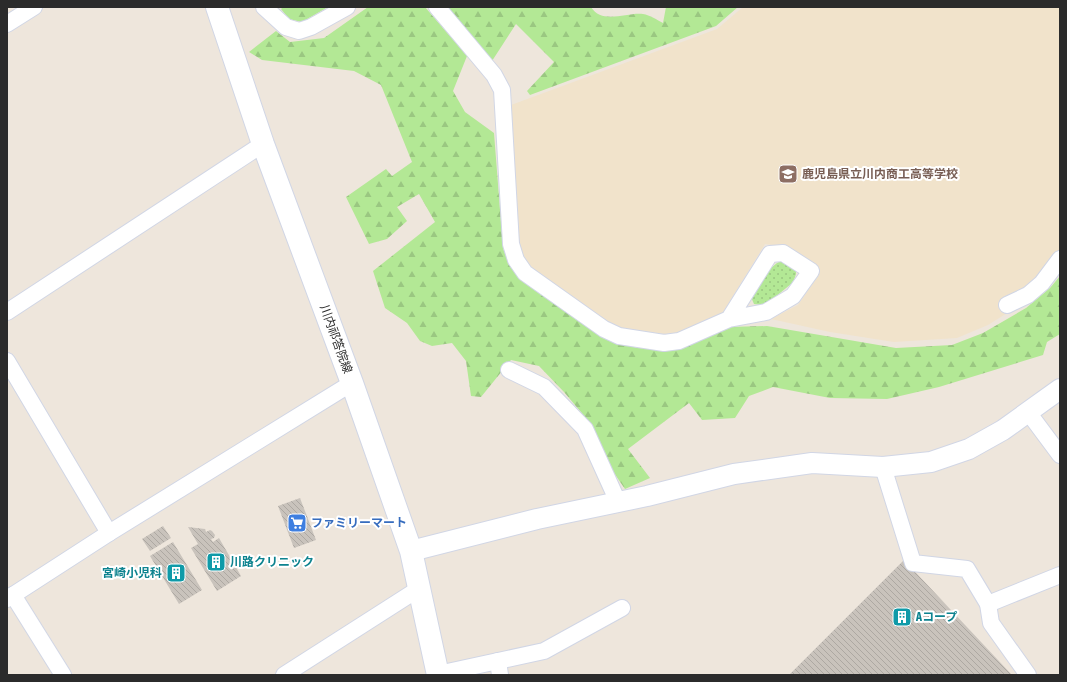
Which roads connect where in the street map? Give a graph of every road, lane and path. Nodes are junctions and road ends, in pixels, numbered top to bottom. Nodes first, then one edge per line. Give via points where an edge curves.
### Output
1 (34, 7) edge
2 (217, 7) edge
3 (264, 7) edge
4 (347, 7) edge
5 (437, 7) edge
6 (7, 24) edge
7 (263, 144) junction
8 (1060, 259) edge
9 (1007, 305) dead end
10 (7, 312) edge
11 (729, 319) junction
12 (7, 361) edge
13 (509, 370) dead end
14 (352, 383) junction
15 (1060, 389) edge
16 (1028, 412) junction
17 (1060, 455) edge
18 (883, 467) junction
19 (618, 502) junction
20 (109, 534) junction
21 (411, 551) junction
22 (1060, 575) edge
23 (420, 588) junction
24 (10, 597) edge
25 (988, 604) junction
26 (622, 608) dead end
27 (499, 668) edge
28 (438, 674) edge
29 (63, 675) edge
30 (284, 675) edge
31 (1028, 675) edge

1 - 6 street
2 - 7 main road, 川内祁答院線
3 - 4 street via 286,27 299,31
5 - 11 street via 494,75 502,90 511,244 516,260 525,273 604,329 619,336 664,342 679,341
7 - 10 street
7 - 14 main road, 川内祁答院線
8 - 9 street via 1042,283 1028,295
11 - 11 street via 770,254 782,253 811,271 793,296 778,306 766,312
12 - 20 street
13 - 19 street via 544,387 585,429
14 - 20 street
14 - 21 main road, 川内祁答院線
15 - 16 street
16 - 17 street
16 - 18 street via 969,449 931,462
18 - 19 street via 804,464 734,474
18 - 25 street via 913,563 967,569
19 - 21 street via 537,519
20 - 24 street
21 - 23 main road, 川内祁答院線
22 - 25 street
23 - 28 main road, 川内祁答院線
23 - 30 street
24 - 29 street
25 - 31 street via 991,623
26 - 27 street via 544,651
27 - 28 street

